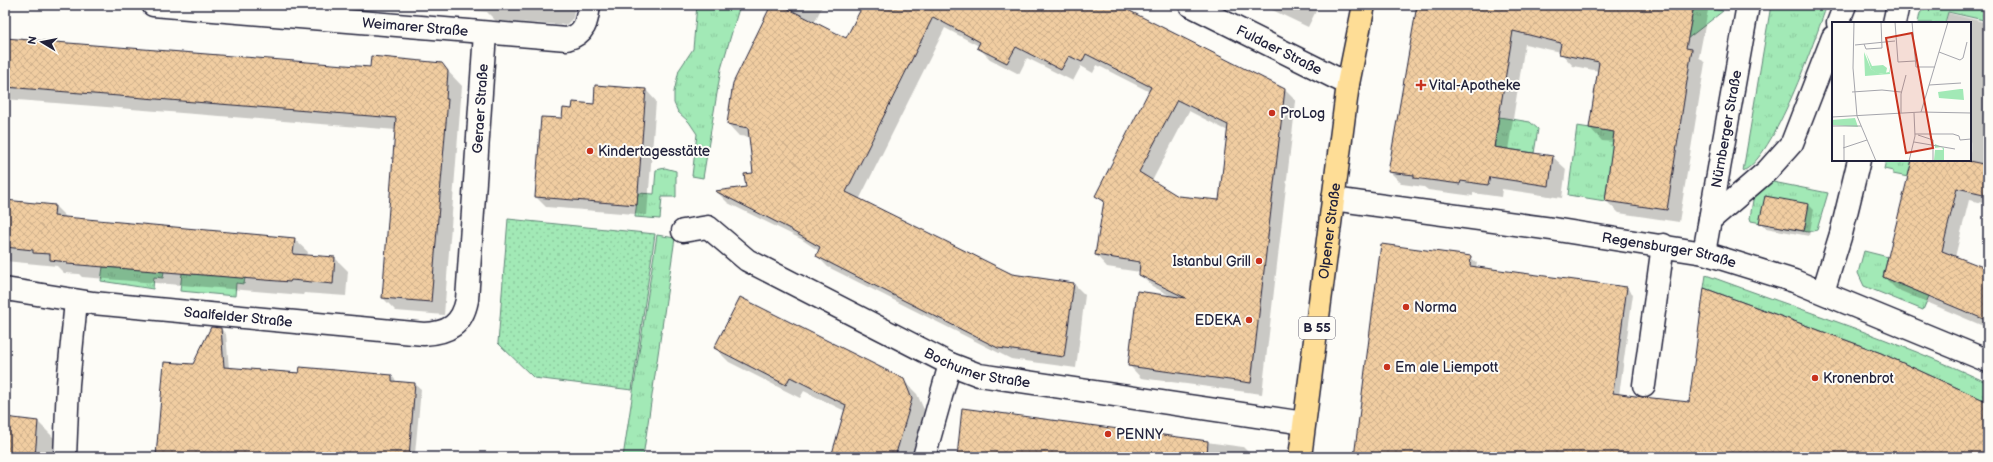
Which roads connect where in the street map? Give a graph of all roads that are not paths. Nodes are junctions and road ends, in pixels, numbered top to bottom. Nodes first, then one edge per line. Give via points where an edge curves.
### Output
1 (153, 5) edge
2 (589, 5) edge
3 (1190, 5) edge
4 (1364, 5) edge
5 (1748, 5) edge
6 (1845, 5) edge
7 (1898, 5) edge
8 (1838, 22) edge
9 (1894, 22) edge
10 (485, 33) junction
11 (1832, 40) edge
12 (1348, 84) junction
13 (1859, 161) edge
14 (1333, 199) junction
15 (1710, 220) junction
16 (683, 231) dead end
17 (1663, 245) junction
18 (1704, 253) junction
19 (5, 289) edge
20 (1823, 292) junction
21 (76, 301) junction
22 (464, 311) joint
23 (1988, 361) edge
24 (950, 364) junction
25 (1644, 385) dead end
26 (1304, 423) junction
27 (64, 457) edge
28 (924, 457) edge
29 (1300, 457) edge

1 - 10 street, Weimarer Straße
2 - 10 street via 585,28 567,39
3 - 12 street, Fuldaer Straße
4 - 12 main road, Olpener Straße / B 55
5 - 15 street, Nürnberger Straße
6 - 8 street
7 - 9 street
10 - 22 street, Geraer Straße via 474,209
11 - 15 street via 1792,143 1767,171
12 - 14 main road, Olpener Straße / B 55
13 - 20 street via 1841,234
14 - 17 street, Regensburger Straße
14 - 26 main road, Olpener Straße / B 55
15 - 18 street, Nürnberger Straße
16 - 24 street, Bochumer Straße via 708,227 747,260
17 - 18 street, Regensburger Straße
17 - 25 street
18 - 20 street, Regensburger Straße via 1766,271
19 - 21 street, Saalfelder Straße
20 - 23 street, Regensburger Straße
21 - 22 street, Saalfelder Straße via 424,334 447,330
21 - 27 street
24 - 26 street, Bochumer Straße via 998,379
24 - 28 street
26 - 29 main road, Olpener Straße / B 55

